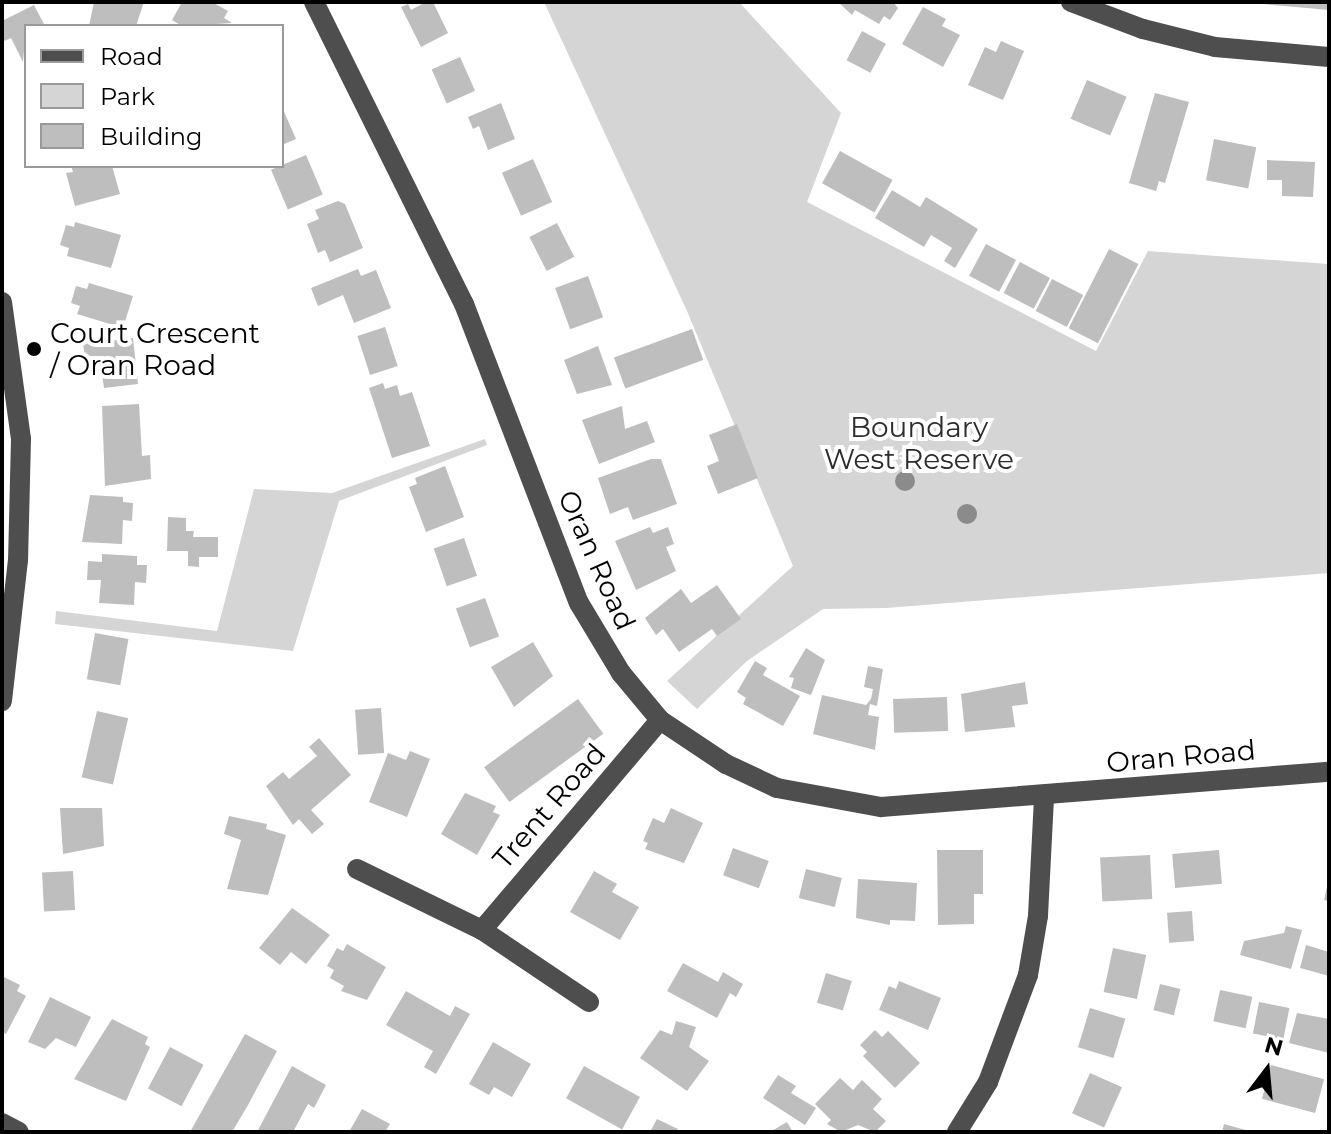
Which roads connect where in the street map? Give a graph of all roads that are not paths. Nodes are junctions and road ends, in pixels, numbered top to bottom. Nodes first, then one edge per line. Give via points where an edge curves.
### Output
1 (314, 2) edge
2 (1071, 2) edge
3 (1329, 57) edge
4 (2, 302) edge
5 (2, 701) edge
6 (660, 720) junction
7 (1329, 772) edge
8 (1044, 797) junction
9 (357, 869) dead end
10 (482, 930) junction
11 (589, 1002) dead end
12 (2, 1123) edge
13 (19, 1132) edge
14 (957, 1132) edge

1 - 6 street, Oran Road via 334,32 464,304 579,603 621,673
2 - 3 street via 1143,29 1215,47
4 - 5 street via 21,439 18,560
6 - 8 street, Oran Road via 752,778 828,800 881,807
6 - 10 street, Trent Road
7 - 8 street, Oran Road
8 - 14 street via 1038,916 1028,975 988,1082
9 - 10 street
10 - 11 street
12 - 13 street

